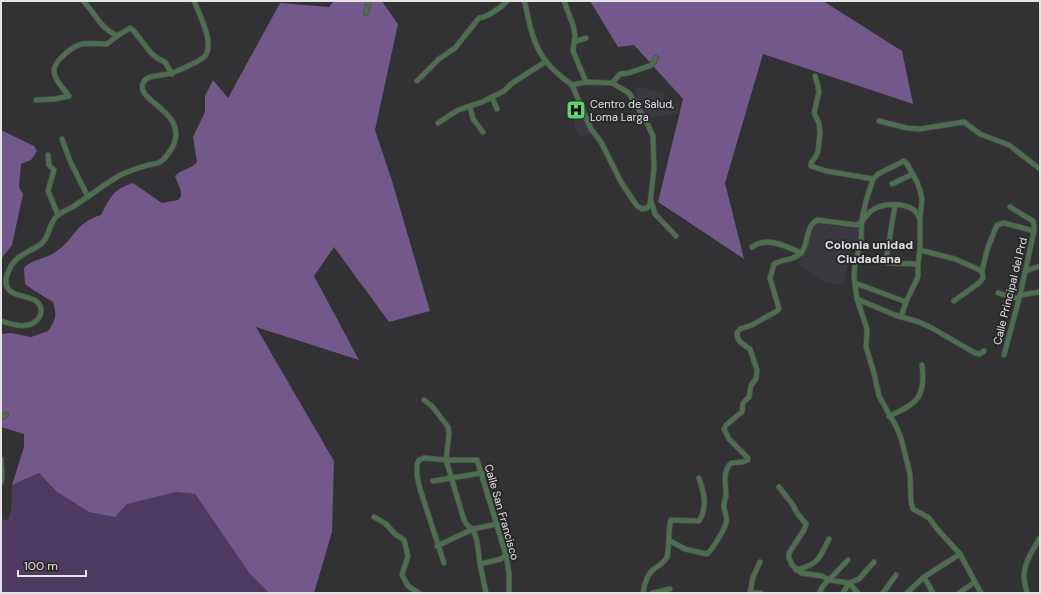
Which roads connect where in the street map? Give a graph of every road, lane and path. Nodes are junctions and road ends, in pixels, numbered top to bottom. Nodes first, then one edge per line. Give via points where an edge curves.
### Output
1 (83, 1) edge
2 (194, 1) edge
3 (369, 1) edge
4 (507, 1) edge
5 (524, 1) edge
6 (564, 1) edge
7 (366, 13) dead end
8 (117, 36) junction
9 (586, 38) dead end
10 (574, 42) junction
11 (656, 58) dead end
12 (545, 62) junction
13 (172, 74) junction
14 (815, 76) dead end
15 (417, 81) dead end
16 (586, 82) junction
17 (612, 83) junction
18 (572, 85) junction
19 (492, 97) junction
20 (36, 100) dead end
21 (470, 107) junction
22 (497, 108) dead end
23 (879, 121) dead end
24 (438, 123) dead end
25 (483, 132) dead end
26 (62, 139) dead end
27 (48, 155) dead end
28 (1040, 169) edge
29 (912, 174) junction
30 (873, 179) junction
31 (892, 184) dead end
32 (88, 196) junction
33 (651, 200) junction
34 (895, 205) junction
35 (1010, 207) dead end
36 (58, 215) junction
37 (920, 218) junction
38 (862, 222) junction
39 (1034, 232) junction
40 (676, 236) dead end
41 (752, 247) dead end
42 (920, 250) junction
43 (801, 253) junction
44 (918, 264) junction
45 (1040, 266) edge
46 (982, 271) junction
47 (1026, 271) junction
48 (855, 283) junction
49 (1040, 292) edge
50 (998, 293) dead end
51 (1020, 297) junction
52 (857, 299) junction
53 (954, 301) dead end
54 (906, 302) junction
55 (901, 317) junction
56 (1, 321) edge
57 (984, 351) dead end
58 (1004, 355) dead end
59 (922, 365) dead end
60 (424, 400) dead end
61 (889, 416) junction
62 (1, 459) edge
63 (446, 460) junction
64 (482, 473) junction
65 (451, 478) junction
66 (699, 478) dead end
67 (433, 481) dead end
68 (1, 484) edge
69 (779, 487) dead end
70 (374, 517) dead end
71 (497, 524) junction
72 (473, 529) junction
73 (1040, 538) edge
74 (829, 539) dead end
75 (670, 541) junction
76 (437, 546) junction
77 (960, 554) junction
78 (506, 555) junction
79 (848, 560) dead end
80 (760, 562) dead end
81 (874, 562) dead end
82 (444, 563) dead end
83 (480, 564) junction
84 (796, 570) junction
85 (896, 574) dead end
86 (924, 578) junction
87 (829, 580) junction
88 (975, 582) junction
89 (849, 583) junction
90 (670, 589) dead end
91 (419, 593) edge
92 (486, 593) edge
93 (509, 593) edge
94 (643, 593) edge
95 (652, 593) edge
96 (750, 593) edge
97 (761, 593) edge
98 (819, 593) edge
99 (843, 593) edge
100 (858, 593) edge
101 (883, 593) edge
102 (907, 593) edge
103 (933, 593) edge
104 (959, 593) edge
105 (981, 593) edge
106 (1027, 593) edge

1 - 8 street via 101,26
2 - 13 street via 206,31 208,49 199,61
3 - 7 street
4 - 15 street via 490,15 479,18 454,48
5 - 12 street via 536,44
6 - 10 street via 573,25
8 - 13 street via 130,28 134,30 151,53 165,62
8 - 20 street via 107,44 81,44 65,54 56,62 54,71 57,80 69,96 55,100
9 - 10 street
10 - 16 street via 573,51
11 - 17 street via 652,65 620,74
12 - 18 street
12 - 19 street
13 - 32 street via 147,78 142,87 144,94 175,125 174,144 169,153 161,162 120,175
14 - 30 street via 819,92 814,113 820,133 818,151 811,166
16 - 17 street
16 - 18 street
17 - 33 street via 629,93 653,136
18 - 33 street via 591,129 637,206 646,208
19 - 21 street
19 - 22 street
21 - 24 street via 458,110
21 - 25 street via 473,119
23 - 28 street via 919,129 964,122 980,134 1009,146
26 - 32 street
27 - 36 street via 49,165 54,170 48,191
29 - 30 street via 904,162
29 - 31 street
29 - 37 street via 922,190
30 - 38 street
32 - 36 street
33 - 40 street via 655,214
34 - 37 street via 907,206
34 - 38 street via 877,207
34 - 44 street via 887,263
35 - 39 street via 1032,221
36 - 56 street via 46,240 20,255 9,269 6,278 10,291 28,297 40,306 40,317 28,325 19,326
37 - 42 street
38 - 43 street via 857,225 817,220 812,223
38 - 48 street via 861,243 855,262
39 - 46 street via 1004,223 997,225
39 - 47 street, Calle Principal del Prd
41 - 43 street via 757,243 767,242
42 - 44 street
42 - 46 street via 955,259
43 - 75 street via 792,259 776,262 773,266 770,278 778,306 777,311 740,329 737,333 737,339 750,349 757,370 756,379 751,385 749,397 743,403 742,412 724,429 748,458 743,462 731,463 725,474 726,494 723,506 726,525 713,549 707,554 685,549
44 - 54 street via 918,277
45 - 47 street
46 - 53 street via 983,278 979,283
47 - 51 street, Calle Principal del Prd
48 - 52 street
48 - 54 street
49 - 51 street
50 - 51 street
51 - 58 street, Calle Principal del Prd
52 - 55 street
52 - 61 street via 867,329 866,346 879,396
54 - 55 street
55 - 57 street via 932,328 975,353 980,354
59 - 61 street via 924,376 921,394 907,408
60 - 63 street via 448,426
61 - 77 street via 901,438 910,474 913,509 928,518
62 - 68 street
63 - 64 street, Calle San Francisco via 477,460
63 - 65 street
63 - 76 street via 424,458 419,460 417,465 420,489
64 - 65 street
64 - 71 street, Calle San Francisco
65 - 67 street
65 - 72 street via 464,520
66 - 75 street via 704,493 702,515 699,521 671,520
69 - 84 street via 806,523 789,552 789,558
70 - 91 street via 404,540 408,556 402,575 408,586
71 - 72 street
71 - 78 street, Calle San Francisco
72 - 76 street
72 - 83 street
73 - 106 street via 1026,563 1024,576
74 - 84 street via 819,560
75 - 94 street via 667,557 650,574 644,584
76 - 82 street
77 - 86 street
77 - 88 street
78 - 83 street via 501,559
78 - 93 street, Calle San Francisco
79 - 87 street
80 - 96 street via 753,577
81 - 89 street via 859,579
83 - 92 street
84 - 87 street via 801,574 822,576
85 - 101 street
86 - 102 street
86 - 103 street
87 - 89 street
87 - 98 street
88 - 104 street
88 - 105 street
89 - 99 street
89 - 100 street
90 - 95 street
96 - 97 street

